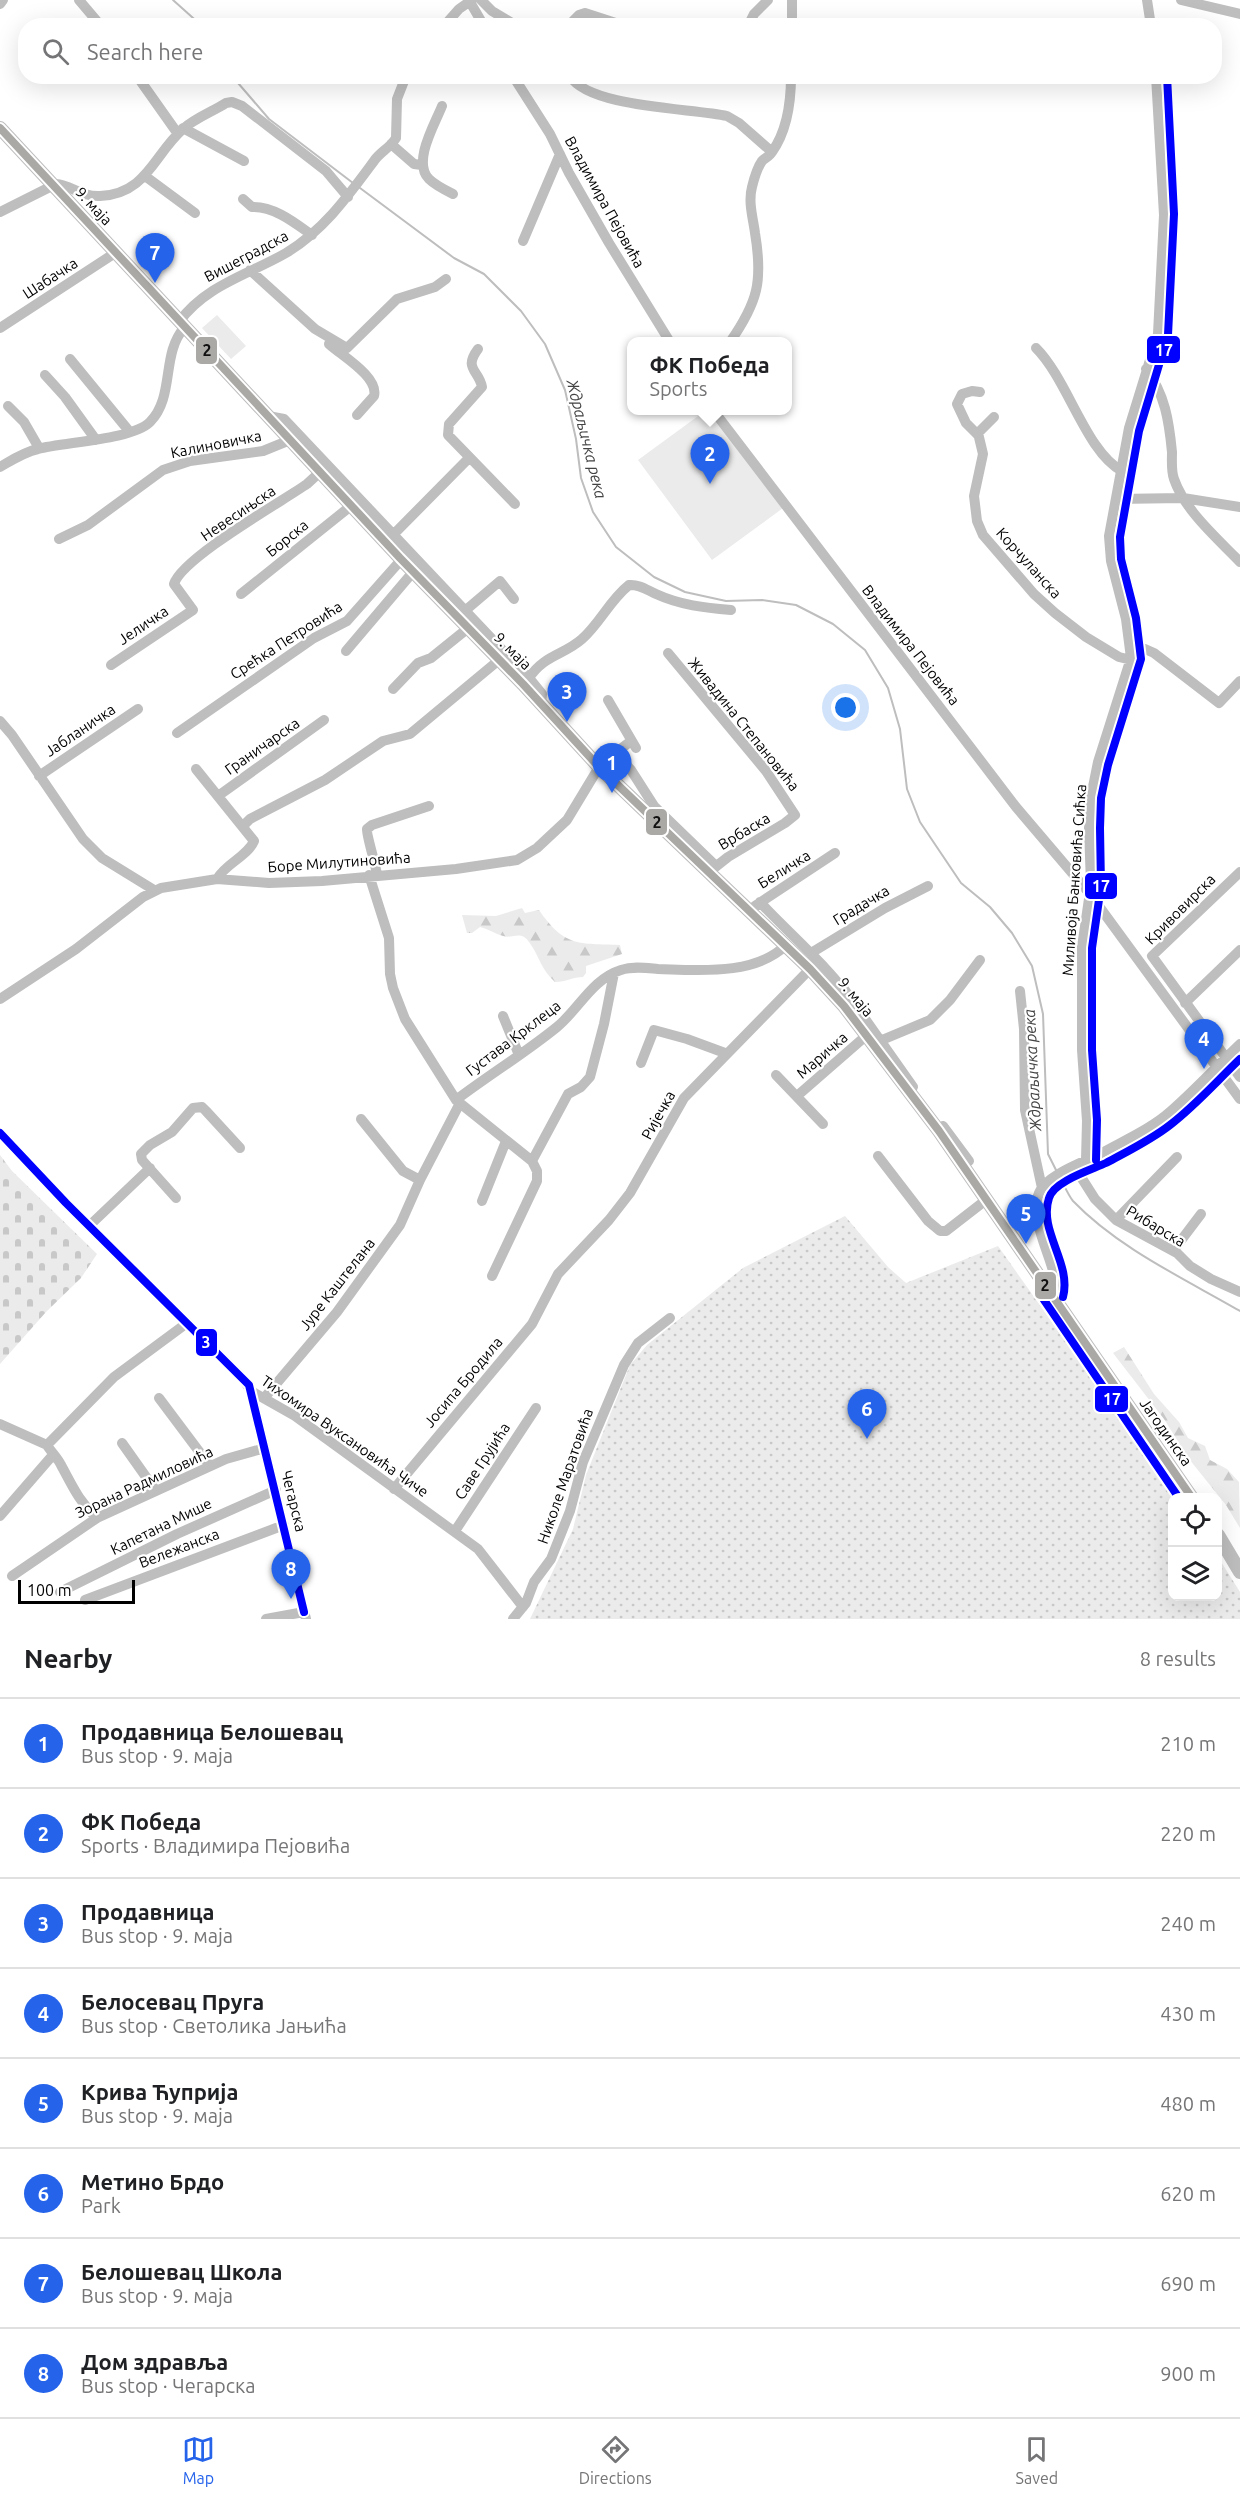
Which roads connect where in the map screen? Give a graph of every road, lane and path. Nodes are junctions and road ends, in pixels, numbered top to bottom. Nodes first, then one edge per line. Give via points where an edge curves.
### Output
1 (3, 0) edge
2 (79, 0) edge
3 (474, 0) edge
4 (768, 0) edge
5 (792, 0) edge
6 (1147, 0) edge
7 (1181, 0) edge
8 (0, 4) edge
9 (1240, 14) edge
10 (94, 18) edge
11 (450, 18) edge
12 (481, 18) edge
13 (504, 18) edge
14 (578, 18) edge
15 (600, 18) edge
16 (752, 18) edge
17 (792, 18) edge
18 (1150, 18) edge
19 (143, 84) edge
20 (403, 84) edge
21 (518, 84) edge
22 (578, 84) edge
23 (791, 84) edge
24 (1156, 84) edge
25 (442, 106) dead end
26 (0, 128) edge
27 (181, 131) junction
28 (391, 144) junction
29 (772, 152) junction
30 (560, 154) junction
31 (244, 160) dead end
32 (422, 165) junction
33 (145, 176) junction
34 (52, 186) junction
35 (351, 194) junction
36 (453, 194) dead end
37 (243, 199) dead end
38 (0, 212) edge
39 (195, 213) dead end
40 (312, 235) junction
41 (523, 240) dead end
42 (115, 252) junction
43 (250, 270) junction
44 (446, 279) dead end
45 (182, 325) junction
46 (0, 328) edge
47 (667, 337) edge
48 (733, 337) edge
49 (328, 339) junction
50 (1036, 348) dead end
51 (478, 349) dead end
52 (69, 360) dead end
53 (1146, 369) junction
54 (45, 375) dead end
55 (980, 392) dead end
56 (8, 406) dead end
57 (357, 415) dead end
58 (716, 415) edge
59 (268, 416) junction
60 (994, 417) dead end
61 (129, 431) junction
62 (978, 435) junction
63 (96, 440) junction
64 (290, 440) junction
65 (39, 448) junction
66 (469, 458) junction
67 (0, 467) edge
68 (1122, 471) junction
69 (320, 472) junction
70 (1183, 498) junction
71 (1116, 499) junction
72 (515, 504) dead end
73 (352, 505) junction
74 (1240, 507) edge
75 (60, 539) dead end
76 (389, 539) junction
77 (401, 560) junction
78 (1240, 562) edge
79 (413, 572) junction
80 (175, 581) joint
81 (241, 594) dead end
82 (514, 599) dead end
83 (731, 610) dead end
84 (461, 614) junction
85 (467, 629) junction
86 (1130, 646) junction
87 (346, 651) dead end
88 (668, 653) dead end
89 (499, 660) junction
90 (1131, 660) junction
91 (111, 665) dead end
92 (529, 678) junction
93 (1240, 681) edge
94 (393, 689) dead end
95 (608, 700) dead end
96 (541, 703) junction
97 (138, 709) dead end
98 (324, 720) dead end
99 (0, 721) edge
100 (177, 733) dead end
101 (599, 767) junction
102 (196, 769) dead end
103 (39, 776) junction
104 (218, 796) junction
105 (429, 806) dead end
106 (795, 815) joint
107 (243, 826) junction
108 (835, 853) dead end
109 (713, 869) junction
110 (1240, 872) edge
111 (373, 875) junction
112 (217, 879) junction
113 (928, 886) dead end
114 (154, 890) junction
115 (1090, 894) junction
116 (755, 906) junction
117 (786, 945) junction
118 (1240, 950) edge
119 (811, 953) junction
120 (980, 960) dead end
121 (810, 969) junction
122 (614, 973) junction
123 (844, 989) junction
124 (1020, 991) dead end
125 (0, 999) edge
126 (1185, 1003) junction
127 (844, 1006) junction
128 (503, 1016) dead end
129 (867, 1035) junction
130 (882, 1040) junction
131 (1240, 1044) edge
132 (725, 1053) junction
133 (519, 1055) junction
134 (1225, 1058) junction
135 (641, 1063) dead end
136 (1216, 1067) junction
137 (776, 1075) dead end
138 (1240, 1077) edge
139 (797, 1096) junction
140 (1240, 1099) edge
141 (458, 1101) junction
142 (361, 1119) dead end
143 (823, 1124) dead end
144 (942, 1131) junction
145 (0, 1133) edge
146 (1087, 1138) junction
147 (506, 1141) junction
148 (240, 1148) dead end
149 (1105, 1151) junction
150 (878, 1156) dead end
151 (1178, 1157) dead end
152 (1086, 1160) junction
153 (532, 1161) junction
154 (969, 1161) dead end
155 (1072, 1167) junction
156 (150, 1168) junction
157 (420, 1180) junction
158 (1042, 1188) junction
159 (176, 1198) dead end
160 (986, 1200) junction
161 (482, 1201) dead end
162 (1201, 1214) dead end
163 (1116, 1220) junction
164 (89, 1226) junction
165 (1173, 1251) junction
166 (492, 1276) dead end
167 (550, 1290) joint
168 (1240, 1292) edge
169 (1053, 1294) junction
170 (670, 1318) dead end
171 (188, 1323) junction
172 (251, 1391) junction
173 (265, 1397) junction
174 (159, 1398) dead end
175 (536, 1408) dead end
176 (0, 1424) edge
177 (122, 1443) dead end
178 (47, 1445) junction
179 (265, 1448) junction
180 (52, 1456) junction
181 (210, 1466) junction
182 (394, 1489) junction
183 (276, 1490) junction
184 (156, 1491) junction
185 (1189, 1493) edge
186 (2, 1509) edge
187 (97, 1518) junction
188 (284, 1525) junction
189 (455, 1531) junction
190 (1222, 1542) edge
191 (1240, 1572) edge
192 (12, 1576) dead end
193 (60, 1592) dead end
194 (85, 1600) dead end
195 (523, 1607) junction
196 (305, 1616) edge
197 (266, 1619) edge
198 (513, 1619) edge

1 - 8 street
2 - 10 street
3 - 11 street
3 - 12 street
3 - 13 street
4 - 16 street
5 - 17 street
6 - 18 street
7 - 9 street
14 - 15 street via 585,13
19 - 27 street
20 - 28 street via 396,109 398,131
21 - 30 street, Владимира Пејовића
22 - 29 street via 619,101 727,116
23 - 29 street via 789,109
24 - 53 street, Миливоја Банковића Сићка via 1162,271 1158,334
25 - 32 street
26 - 34 main road, 9. маја
27 - 31 street
27 - 33 street
27 - 35 street via 226,103 242,105
28 - 32 street via 414,164
28 - 35 street, Вишеградска via 375,159
29 - 48 street via 761,162 750,198 760,270 757,291
30 - 41 street
30 - 47 street, Владимира Пејовића
32 - 36 street via 429,179
33 - 34 street via 108,195 86,195 59,183
33 - 39 street
34 - 38 street
34 - 42 main road, 9. маја
35 - 40 street, Вишеградска
37 - 40 street via 252,207 264,207 281,215
40 - 43 street, Вишеградска
42 - 45 main road, 9. маја
42 - 46 street, Шабачка
43 - 45 street, Вишеградска via 207,294
43 - 49 street
44 - 49 street via 435,287 397,299 349,348
45 - 59 main road, 9. маја
45 - 61 street, Вишеградска via 172,350 160,405 150,422
49 - 57 street via 329,345 373,383 374,396
50 - 68 street via 1051,365 1092,440 1108,461
51 - 66 street via 471,360 482,387 448,429 450,439
52 - 61 street
53 - 68 street, Миливоја Банковића Сићка via 1129,428
53 - 70 street via 1164,402 1173,474
54 - 63 street
55 - 62 street via 962,394 957,404 966,423
56 - 65 street via 24,422
58 - 115 street, Владимира Пејовића via 1016,807
59 - 64 main road, 9. маја
59 - 76 street via 284,419
60 - 62 street
61 - 63 street, Вишеградска
62 - 90 street, Корчуланска via 983,454 975,505 984,535 1055,613 1086,637
63 - 65 street, Вишеградска
64 - 69 main road, 9. маја
64 - 75 street, Калиновичка via 256,453 190,461 163,470 88,525
65 - 67 street, Вишеградска
66 - 72 street
66 - 76 street
68 - 71 street, Миливоја Банковића Сићка
69 - 73 main road, 9. маја
69 - 80 street, Невесињска via 185,568
70 - 71 street
70 - 74 street
70 - 78 street
71 - 86 street, Миливоја Банковића Сићка via 1109,536 1111,561
73 - 76 main road, 9. маја
73 - 81 street, Борска
76 - 77 main road, 9. маја
76 - 84 street
77 - 79 main road, 9. маја
77 - 100 street, Срећка Петровића via 347,621 314,638
79 - 84 main road, 9. маја
79 - 87 street
80 - 91 street, Јеличка via 193,610
82 - 84 street via 500,581
83 - 92 street via 697,607 629,585 582,639 545,660
84 - 85 main road, 9. маја
84 - 92 street
85 - 89 main road, 9. маја
85 - 94 street via 431,658 418,663
86 - 90 street, Миливоја Банковића Сићка
86 - 93 street via 1154,653 1219,704
88 - 106 street, Живадина Степановића via 766,771
89 - 96 main road, 9. маја
89 - 107 street via 410,734 383,741 325,780
90 - 115 street, Миливоја Банковића Сићка via 1098,762 1091,797
92 - 96 street via 541,692
95 - 109 street via 634,745 618,751 618,756 654,806
96 - 101 main road, 9. маја
97 - 103 street, Јабланичка
98 - 104 street, Граничарска
99 - 103 street
101 - 109 main road, 9. маја
101 - 111 street, Боре Милутиновића via 567,820 524,858
102 - 104 street
103 - 114 street via 90,847 114,867
104 - 107 street
105 - 111 street via 367,829 374,853
106 - 109 street, Врбаска
107 - 112 street via 254,844
108 - 116 street, Беличка
109 - 116 main road, 9. маја
110 - 126 street, Кривовирска via 1152,956
111 - 112 street, Боре Милутиновића via 282,883
111 - 141 street via 389,938 395,995 405,1019
112 - 114 street, Боре Милутиновића
113 - 119 street, Градачка
114 - 125 street, Боре Милутиновића via 76,949
115 - 136 street, Владимира Пејовића
115 - 146 street, Миливоја Банковића Сићка via 1082,947
116 - 117 main road, 9. маја
116 - 119 street
117 - 121 main road, 9. маја
117 - 122 street, Густава Крклеца via 774,955 737,966 632,968
118 - 126 street
119 - 123 street
120 - 130 street via 930,1020
121 - 127 main road, 9. маја
121 - 132 street, Ријечка
122 - 133 street, Густава Крклеца via 596,984 561,1023
122 - 153 street via 590,1077 586,1084 568,1094
123 - 127 street
123 - 130 street
124 - 158 street via 1025,1110
126 - 134 street, Кривовирска
127 - 129 main road, 9. маја
128 - 133 street
129 - 139 street, Маричка
129 - 144 main road, 9. маја
130 - 144 street
131 - 134 street
132 - 135 street via 654,1030
132 - 167 street, Ријечка via 684,1098 634,1188 558,1274
133 - 141 street, Густава Крклеца
134 - 136 street
134 - 138 street, Кривовирска
136 - 140 street, Владимира Пејовића
136 - 149 street via 1170,1112
137 - 139 street, Маричка
139 - 143 street, Маричка
141 - 147 street
141 - 157 street, Јуре Каштелана
142 - 157 street via 403,1172
144 - 154 street
144 - 160 main road, 9. маја
145 - 164 street, Тихомира Вуксановића Чиче
146 - 149 street via 1094,1149
146 - 152 street, Миливоја Банковића Сићка
147 - 153 street
147 - 161 street
148 - 156 street via 206,1111 196,1106 172,1132 144,1151 141,1157
149 - 152 street
150 - 160 street via 940,1231 946,1231
151 - 163 street
152 - 155 street
153 - 166 street via 537,1181
155 - 158 street
155 - 163 street, Рибарска
156 - 159 street
156 - 164 street
157 - 173 street, Јуре Каштелана via 400,1225 337,1312
158 - 169 street via 1036,1212 1054,1274
160 - 169 main road, 9. маја
162 - 165 street
163 - 165 street, Рибарска
164 - 171 street, Тихомира Вуксановића Чиче
165 - 168 street, Рибарска via 1190,1266
167 - 182 street, Јосипа Бродила via 532,1324
169 - 185 main road, Јагодинска
170 - 195 street, Николе Маратовића via 636,1346 624,1365 583,1462 560,1541
171 - 172 street, Тихомира Вуксановића Чиче
171 - 178 street via 114,1377
172 - 173 street, Тихомира Вуксановића Чиче
172 - 179 street, Чегарска
173 - 182 street, Тихомира Вуксановића Чиче
174 - 181 street
175 - 189 street, Саве Грујића
176 - 178 street
177 - 184 street
178 - 180 street
179 - 181 street, Зорана Радмиловића
179 - 183 street, Чегарска
180 - 186 street
180 - 187 street via 60,1463 79,1499
181 - 184 street, Зорана Радмиловића
182 - 189 street, Тихомира Вуксановића Чиче
183 - 188 street, Чегарска
183 - 193 street, Капетана Мише
184 - 187 street, Зорана Радмиловића
187 - 192 street, Зорана Радмиловића
188 - 194 street, Вележанска
188 - 196 street, Чегарска
189 - 195 street, Тихомира Вуксановића Чиче via 483,1553
190 - 191 main road
195 - 198 street, Николе Маратовића
196 - 197 street

